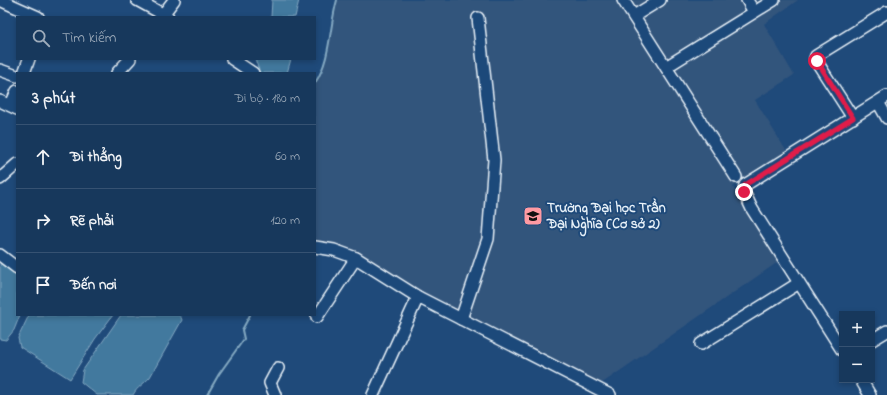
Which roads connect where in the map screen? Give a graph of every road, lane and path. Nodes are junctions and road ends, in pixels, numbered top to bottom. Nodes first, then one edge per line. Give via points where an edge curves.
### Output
1 (0, 0) edge
2 (138, 0) edge
3 (174, 0) edge
4 (623, 0) edge
5 (660, 0) edge
6 (747, 0) edge
7 (774, 0) edge
8 (754, 12) junction
9 (887, 12) edge
10 (36, 16) edge
11 (164, 16) edge
12 (634, 16) junction
13 (478, 18) dead end
14 (29, 60) edge
15 (129, 60) edge
16 (234, 60) edge
17 (666, 67) junction
18 (0, 70) edge
19 (24, 72) edge
20 (118, 72) edge
21 (252, 72) edge
22 (16, 76) edge
23 (16, 96) edge
24 (882, 99) edge
25 (0, 101) edge
26 (14, 107) edge
27 (853, 118) junction
28 (887, 118) edge
29 (16, 165) edge
30 (736, 177) dead end
31 (0, 178) edge
32 (316, 247) edge
33 (0, 255) edge
34 (356, 258) junction
35 (16, 267) edge
36 (799, 283) junction
37 (418, 297) junction
38 (317, 317) dead end
39 (460, 319) junction
40 (887, 331) edge
41 (875, 338) edge
42 (701, 344) dead end
43 (840, 347) edge
44 (278, 368) dead end
45 (863, 383) edge
46 (275, 395) edge
47 (373, 395) edge
48 (610, 395) edge
49 (870, 395) edge

1 - 10 street
2 - 11 street
3 - 11 street
4 - 12 street
5 - 12 street
6 - 8 street
7 - 8 street
8 - 17 street
9 - 27 street via 815,58
12 - 17 street
13 - 39 street via 494,167 488,238
14 - 19 street
15 - 20 street
16 - 21 street
17 - 30 street
18 - 22 street
23 - 26 street
24 - 27 street
24 - 28 street
25 - 26 street
27 - 36 street via 745,185 744,192 752,209
29 - 31 street
32 - 34 street
33 - 35 street
34 - 37 street
34 - 38 street
36 - 42 street
36 - 43 street
37 - 39 street
37 - 47 street
39 - 48 street
40 - 41 street
44 - 46 street via 270,383
45 - 49 street

